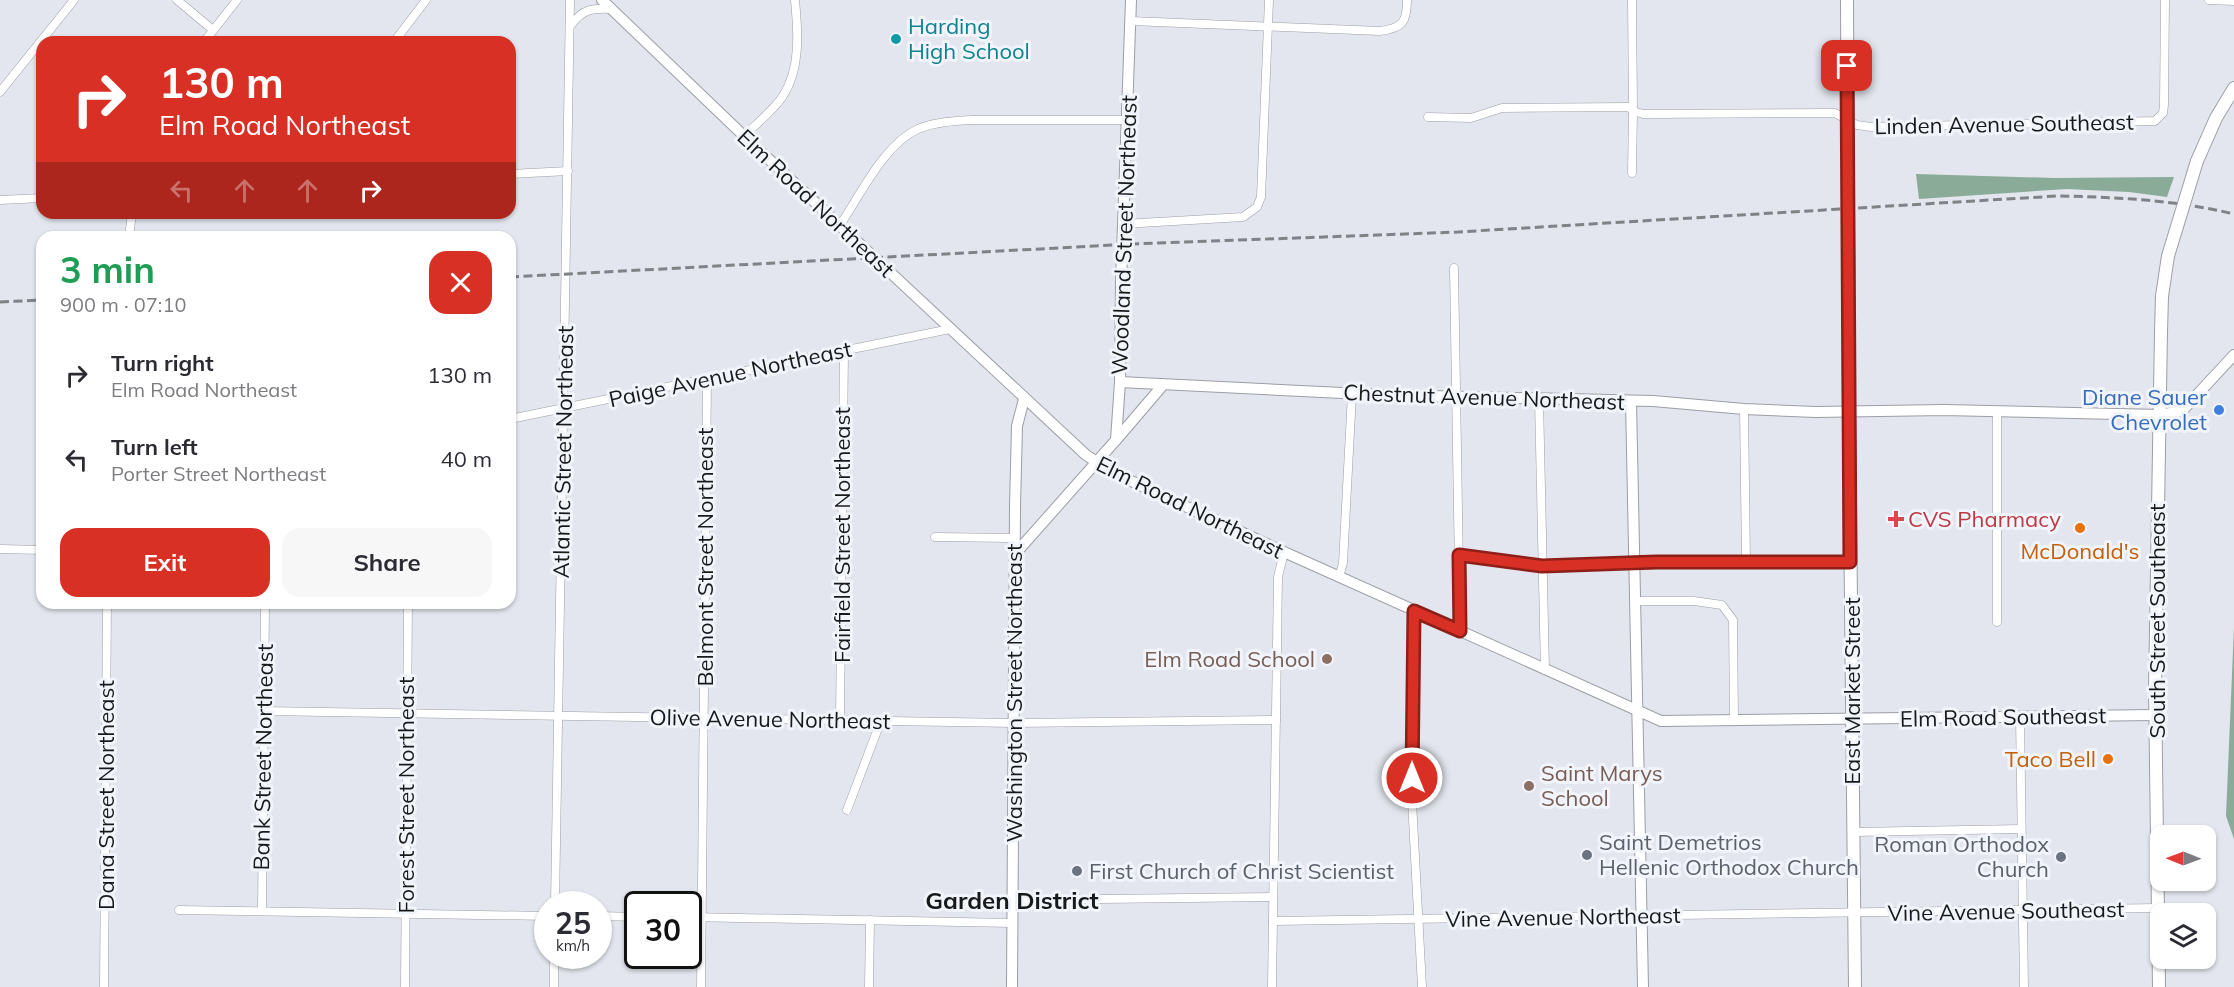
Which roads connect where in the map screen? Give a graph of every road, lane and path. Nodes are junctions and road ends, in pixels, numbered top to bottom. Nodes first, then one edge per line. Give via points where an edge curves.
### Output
1 (75, 0) edge
2 (177, 0) edge
3 (237, 0) edge
4 (426, 0) edge
5 (570, 0) edge
6 (602, 0) edge
7 (795, 0) edge
8 (1131, 0) edge
9 (1269, 0) edge
10 (1407, 0) edge
11 (1632, 0) edge
12 (1847, 0) edge
13 (2165, 0) edge
14 (2209, 0) edge
15 (2234, 1) edge
16 (611, 9) junction
17 (1131, 21) junction
18 (571, 26) junction
19 (1268, 26) junction
20 (213, 30) junction
21 (46, 36) edge
22 (208, 36) edge
23 (399, 36) edge
24 (36, 48) edge
25 (2234, 88) edge
26 (0, 92) edge
27 (1634, 111) junction
28 (1428, 117) dead end
29 (1127, 120) junction
30 (1848, 121) junction
31 (744, 136) junction
32 (568, 171) junction
33 (1632, 173) dead end
34 (516, 174) edge
35 (36, 198) edge
36 (0, 200) edge
37 (1124, 224) junction
38 (840, 225) junction
39 (1454, 268) dead end
40 (950, 329) junction
41 (844, 351) junction
42 (2234, 355) edge
43 (707, 379) junction
44 (1120, 382) junction
45 (1163, 384) junction
46 (1352, 394) junction
47 (1455, 397) junction
48 (1024, 399) junction
49 (1539, 400) junction
50 (1631, 401) junction
51 (564, 408) junction
52 (1744, 409) junction
53 (1849, 411) junction
54 (1997, 412) junction
55 (2159, 416) junction
56 (516, 419) edge
57 (1116, 440) junction
58 (1096, 463) junction
59 (935, 537) dead end
60 (1015, 538) junction
61 (0, 549) edge
62 (36, 550) edge
63 (1284, 552) junction
64 (1015, 555) junction
65 (1459, 555) junction
66 (1746, 562) junction
67 (1850, 562) junction
68 (1634, 564) junction
69 (1542, 566) junction
70 (1339, 577) junction
71 (1635, 601) junction
72 (108, 609) edge
73 (265, 609) edge
74 (408, 609) edge
75 (1414, 611) junction
76 (1997, 622) dead end
77 (1460, 631) junction
78 (1545, 670) junction
79 (264, 711) junction
80 (1637, 711) junction
81 (407, 714) junction
82 (2155, 715) junction
83 (558, 716) junction
84 (2020, 717) junction
85 (704, 718) junction
86 (1852, 719) junction
87 (840, 720) junction
88 (1276, 720) junction
89 (877, 721) junction
90 (1734, 721) junction
91 (1014, 723) junction
92 (847, 810) dead end
93 (2021, 829) junction
94 (1853, 832) junction
95 (555, 891) edge
96 (1273, 897) junction
97 (1012, 900) junction
98 (2158, 903) edge
99 (2150, 908) edge
100 (179, 910) dead end
101 (262, 910) junction
102 (2023, 911) junction
103 (405, 913) junction
104 (1854, 913) junction
105 (534, 916) edge
106 (1642, 916) junction
107 (702, 918) joint
108 (1418, 920) junction
109 (870, 921) junction
110 (1273, 921) junction
111 (1012, 923) junction
112 (554, 969) edge
113 (701, 969) edge
114 (2159, 969) edge
115 (104, 987) edge
116 (405, 987) edge
117 (554, 987) edge
118 (701, 987) edge
119 (869, 987) edge
120 (1012, 987) edge
121 (1272, 987) edge
122 (1422, 987) edge
123 (1643, 987) edge
124 (1855, 987) edge
125 (2024, 987) edge
126 (2159, 987) edge

1 - 21 street
2 - 20 street
3 - 20 street
4 - 23 street
5 - 18 street, Atlantic Street Northeast
6 - 16 street, Elm Road Northeast
7 - 31 street via 798,40 791,78 784,95
8 - 17 street, Woodland Street Northeast
9 - 19 street
10 - 19 street via 1401,25 1392,30
11 - 27 street
12 - 30 main road, East Market Street
13 - 30 street, Linden Avenue Southeast via 2164,105 2160,118 2148,122 1871,127
14 - 15 street
16 - 18 street via 584,11
16 - 31 street, Elm Road Northeast
17 - 19 street
17 - 29 street, Woodland Street Northeast
18 - 32 street, Atlantic Street Northeast
19 - 37 street via 1260,202 1253,212 1243,217
20 - 22 street
24 - 26 street
25 - 55 main road, South Street Southeast, bridge via 2197,161 2168,256 2162,296
27 - 28 street, Linden Avenue Southeast via 1629,107 1502,108 1471,118
27 - 30 street, Linden Avenue Southeast via 1835,113
27 - 33 street
29 - 37 street, Woodland Street Northeast
29 - 38 street via 972,120 920,128 892,148
30 - 53 main road, East Market Street
31 - 38 street, Elm Road Northeast
32 - 34 street
32 - 51 street, Atlantic Street Northeast
35 - 36 street
37 - 44 street, Woodland Street Northeast
38 - 40 street, Elm Road Northeast
39 - 47 street
40 - 41 street, Paige Avenue Northeast
40 - 48 street, Elm Road Northeast
41 - 43 street, Paige Avenue Northeast
41 - 87 street, Fairfield Street Northeast
42 - 55 street via 2182,411
43 - 51 street, Paige Avenue Northeast
43 - 85 street, Belmont Street Northeast
44 - 45 street, Chestnut Avenue Northeast
44 - 57 street, Woodland Street Northeast
45 - 46 street, Chestnut Avenue Northeast
45 - 57 street
46 - 47 street, Chestnut Avenue Northeast
46 - 70 street
47 - 49 street, Chestnut Avenue Northeast
47 - 65 street
48 - 58 street, Elm Road Northeast
48 - 60 street, Washington Street Northeast via 1017,426
49 - 50 street, Chestnut Avenue Northeast
49 - 69 street
50 - 52 street, Chestnut Avenue Northeast
50 - 68 street
51 - 56 street, Paige Avenue Northeast
51 - 83 street, Atlantic Street Northeast
52 - 53 street, Chestnut Avenue Northeast
52 - 66 street
53 - 54 street, Chestnut Avenue Northeast
53 - 67 main road, East Market Street
54 - 55 street, Chestnut Avenue Northeast
54 - 76 street
55 - 82 main road, South Street Southeast
57 - 58 street
58 - 63 street, Elm Road Northeast
58 - 64 street
59 - 60 street
60 - 64 street, Washington Street Northeast
61 - 62 street
63 - 70 street, Elm Road Northeast
63 - 88 street via 1278,578
64 - 91 street, Washington Street Northeast
65 - 69 street
65 - 77 street
66 - 67 street
66 - 68 street
67 - 86 main road, East Market Street
68 - 69 street
68 - 71 street
69 - 78 street
70 - 75 street, Elm Road Northeast
71 - 80 street
71 - 90 street via 1722,605 1733,620
72 - 115 street, Dana Street Northeast
73 - 79 street, Bank Street Northeast
74 - 81 street, Forest Street Northeast
75 - 77 street, Elm Road Northeast
75 - 108 street via 1412,790
77 - 78 street, Elm Road Northeast
78 - 80 street, Elm Road Northeast
79 - 81 street, Olive Avenue Northeast
79 - 101 street, Bank Street Northeast
80 - 90 street, Elm Road Northeast via 1661,721
80 - 106 street
81 - 83 street, Olive Avenue Northeast
81 - 103 street, Forest Street Northeast
82 - 84 street, Elm Road Southeast
82 - 98 main road, South Street Southeast
83 - 85 street, Olive Avenue Northeast
83 - 95 street, Atlantic Street Northeast
84 - 86 street, Elm Road Southeast
84 - 93 street
85 - 87 street, Olive Avenue Northeast
85 - 107 street, Belmont Street Northeast
86 - 90 street, Elm Road Northeast
86 - 94 main road, East Market Street
87 - 89 street, Olive Avenue Northeast
88 - 91 street, Olive Avenue Northeast
88 - 96 street
89 - 91 street, Olive Avenue Northeast
89 - 92 street via 877,731
91 - 97 street, Washington Street Northeast
93 - 94 street
93 - 102 street
94 - 104 main road, East Market Street
96 - 97 street
96 - 110 street
97 - 111 street, Washington Street Northeast
99 - 102 street, Vine Avenue Southeast
100 - 101 street
101 - 103 street
102 - 104 street, Vine Avenue Southeast
102 - 125 street
103 - 105 street
103 - 116 street, Forest Street Northeast
104 - 106 street, Vine Avenue Northeast
104 - 124 main road, East Market Street
106 - 108 street, Vine Avenue Northeast
106 - 123 street
107 - 109 street
108 - 110 street, Vine Avenue Northeast
108 - 122 street
109 - 111 street
109 - 119 street
110 - 121 street
111 - 120 street, Washington Street Northeast
112 - 117 street
113 - 118 street, Belmont Street Northeast
114 - 126 main road, South Street Southeast

